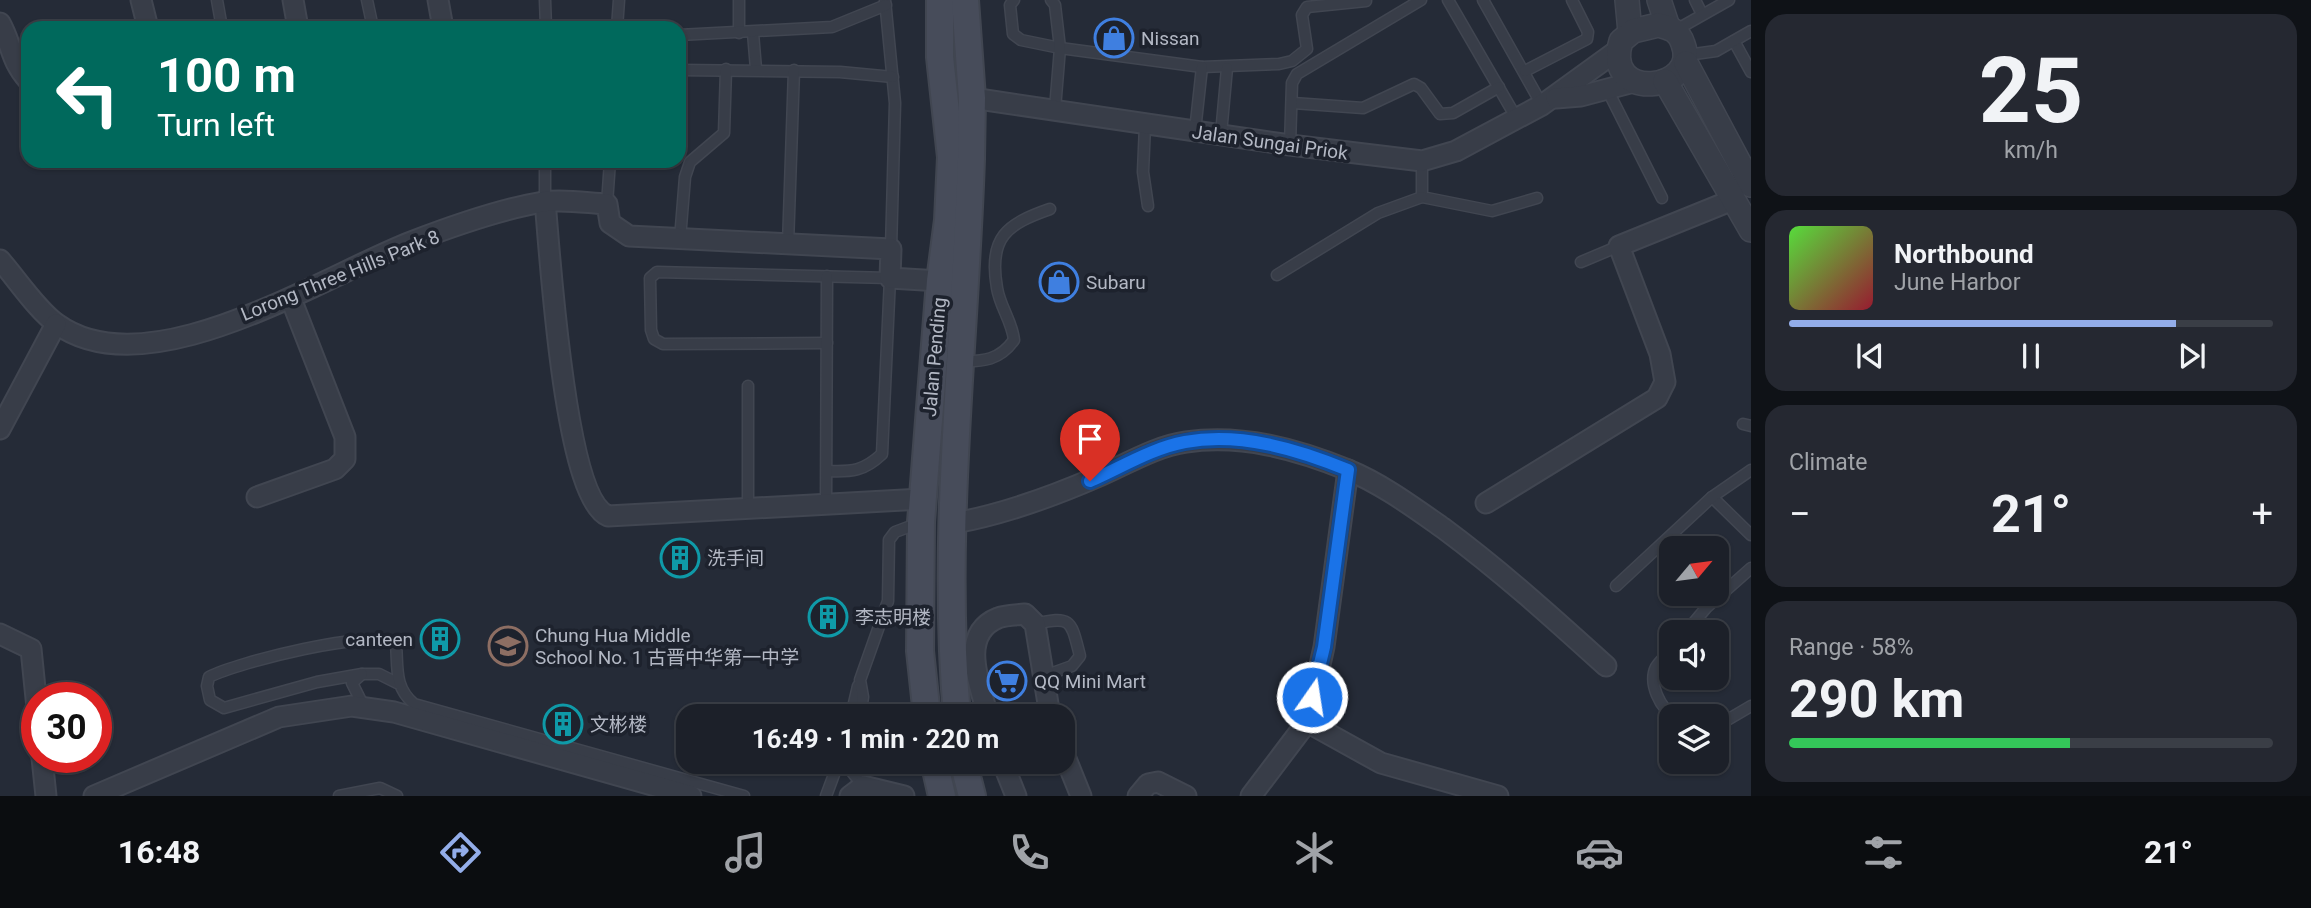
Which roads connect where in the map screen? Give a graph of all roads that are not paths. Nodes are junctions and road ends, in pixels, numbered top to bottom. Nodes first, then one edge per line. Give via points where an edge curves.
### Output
1 (141, 0) edge
2 (217, 0) edge
3 (293, 0) edge
4 (367, 0) edge
5 (438, 0) edge
6 (545, 0) edge
7 (619, 0) edge
8 (739, 0) edge
9 (923, 0) edge
10 (940, 0) edge
11 (965, 0) edge
12 (1014, 0) edge
13 (1051, 0) edge
14 (1421, 0) edge
15 (1448, 0) edge
16 (1483, 0) edge
17 (1572, 0) edge
18 (1628, 0) edge
19 (1659, 0) edge
20 (1695, 0) edge
21 (1729, 0) edge
22 (1366, 1) edge
23 (885, 2) edge
24 (1702, 14) junction
25 (146, 21) edge
26 (221, 21) edge
27 (297, 21) edge
28 (372, 21) edge
29 (442, 21) edge
30 (545, 21) edge
31 (618, 21) edge
32 (0, 23) edge
33 (1672, 29) junction
34 (1751, 32) edge
35 (739, 33) junction
36 (753, 33) junction
37 (686, 35) edge
38 (1624, 41) junction
39 (1734, 41) junction
40 (1060, 48) junction
41 (940, 57) junction
42 (1686, 59) junction
43 (1202, 67) junction
44 (1227, 68) junction
45 (726, 69) junction
46 (756, 69) junction
47 (21, 70) edge
48 (686, 70) edge
49 (794, 70) junction
50 (1525, 71) junction
51 (1751, 72) edge
52 (893, 77) junction
53 (1665, 81) junction
54 (1634, 82) junction
55 (1499, 87) junction
56 (1608, 90) junction
57 (972, 98) junction
58 (1548, 101) junction
59 (1293, 103) junction
60 (1055, 109) junction
61 (1517, 119) junction
62 (1145, 125) junction
63 (1195, 131) junction
64 (1221, 134) junction
65 (1290, 145) junction
66 (1422, 161) junction
67 (545, 168) edge
68 (610, 168) edge
69 (1744, 177) edge
70 (1422, 197) junction
71 (1537, 198) dead end
72 (1662, 198) dead end
73 (545, 201) junction
74 (607, 204) junction
75 (1148, 206) dead end
76 (1051, 209) dead end
77 (1751, 230) edge
78 (680, 239) junction
79 (788, 244) junction
80 (1619, 246) junction
81 (891, 249) junction
82 (0, 260) edge
83 (1581, 262) dead end
84 (1277, 275) dead end
85 (827, 276) junction
86 (890, 278) junction
87 (940, 281) junction
88 (291, 299) junction
89 (56, 324) junction
90 (827, 343) junction
91 (960, 362) junction
92 (748, 386) dead end
93 (0, 429) edge
94 (1348, 470) junction
95 (1751, 470) edge
96 (828, 471) junction
97 (257, 497) dead end
98 (1712, 497) junction
99 (1486, 503) dead end
100 (826, 507) junction
101 (748, 509) junction
102 (922, 510) junction
103 (955, 523) junction
104 (1751, 535) edge
105 (1751, 568) edge
106 (1616, 586) dead end
107 (1696, 620) edge
108 (1035, 624) junction
109 (6, 637) edge
110 (964, 653) junction
111 (1659, 663) edge
112 (1606, 666) dead end
113 (362, 674) junction
114 (1044, 676) junction
115 (860, 681) junction
116 (34, 682) edge
117 (397, 683) junction
118 (402, 694) junction
119 (854, 704) edge
120 (862, 704) edge
121 (926, 704) edge
122 (958, 704) edge
123 (983, 704) edge
124 (1048, 704) edge
125 (1663, 704) edge
126 (363, 706) junction
127 (1751, 706) edge
128 (386, 710) junction
129 (1729, 719) edge
130 (1307, 722) junction
131 (834, 774) edge
132 (936, 774) edge
133 (966, 774) edge
134 (1007, 774) edge
135 (1072, 774) edge
136 (856, 791) edge
137 (940, 795) edge
138 (94, 796) edge
139 (339, 796) edge
140 (397, 796) edge
141 (691, 796) edge
142 (744, 796) edge
143 (826, 796) edge
144 (904, 796) edge
145 (972, 796) edge
146 (1016, 796) edge
147 (1081, 796) edge
148 (1138, 796) edge
149 (1186, 796) edge
150 (1251, 796) edge
151 (1498, 796) edge

1 - 25 street
2 - 26 lane
3 - 27 street
4 - 28 lane
5 - 29 street
6 - 30 lane
7 - 31 lane
8 - 35 lane
9 - 41 main road
10 - 41 main road, Jalan Pending
11 - 57 main road, Jalan Pending
12 - 40 lane via 1010,5 1013,34
13 - 40 lane
14 - 59 lane via 1297,74 1292,83
15 - 55 lane
16 - 50 lane
17 - 50 lane via 1587,40
18 - 38 street
19 - 33 street
20 - 24 lane
21 - 24 lane
22 - 44 lane via 1307,7 1302,15 1307,49 1292,61
23 - 36 lane via 832,27
23 - 52 lane
24 - 33 lane
32 - 47 street via 10,55
33 - 38 street via 1644,27
33 - 42 street
34 - 39 lane
35 - 36 lane
35 - 37 lane
36 - 46 lane
38 - 54 street via 1621,70
38 - 58 street
39 - 42 lane
39 - 51 lane
40 - 43 lane
40 - 60 lane
41 - 87 main road, Jalan Pending via 951,157
42 - 53 street via 1675,76
42 - 69 street
43 - 44 lane
43 - 63 lane
44 - 64 lane
45 - 46 lane
45 - 48 lane
45 - 78 lane via 724,133 690,162
46 - 49 lane
49 - 52 lane
49 - 79 lane
50 - 58 lane
52 - 81 lane
53 - 54 street
53 - 69 street
54 - 56 street
55 - 59 lane via 1453,113 1440,114 1414,84 1363,108
55 - 61 lane
56 - 58 street
56 - 72 lane
57 - 60 street, Jalan Sungai Priok
57 - 91 main road, Jalan Pending
58 - 61 street, Jalan Sungai Priok
59 - 65 lane
60 - 62 street, Jalan Sungai Priok
61 - 66 street, Jalan Sungai Priok via 1456,150
62 - 63 street, Jalan Sungai Priok
62 - 75 lane via 1143,172
63 - 64 street, Jalan Sungai Priok
64 - 65 street, Jalan Sungai Priok
65 - 66 street, Jalan Sungai Priok
66 - 70 lane
67 - 73 lane
68 - 74 lane
69 - 77 street
69 - 80 street
70 - 71 lane via 1493,211
70 - 84 lane via 1378,213
73 - 74 street, Lorong Three Hills Park 8
73 - 88 street, Lorong Three Hills Park 8 via 410,242
73 - 101 street via 559,366 591,502 608,516
74 - 78 street via 610,223 629,236
76 - 91 lane via 1016,221 1002,236 997,289 1014,340 991,359
78 - 79 street
79 - 81 street
80 - 83 lane
80 - 99 street via 1660,354 1665,382 1657,398
81 - 86 street
82 - 89 street, Lorong Three Hills Park 8
85 - 86 lane
85 - 90 lane
85 - 90 lane via 657,272 649,287 651,330 654,340 663,344
86 - 87 street
86 - 96 lane via 882,454 857,472
87 - 102 main road, Jalan Pending
88 - 89 street, Lorong Three Hills Park 8 via 149,344 106,344
88 - 97 street via 345,437 345,459 335,469
89 - 93 street
90 - 96 lane
91 - 103 main road, Jalan Pending
92 - 101 lane
94 - 103 street via 1305,452 1264,444 1184,442 1020,507
94 - 112 street via 1417,509 1502,572
94 - 130 street via 1324,647
95 - 98 lane
96 - 100 lane
98 - 104 lane
98 - 106 lane
100 - 101 street
100 - 102 street
102 - 115 lane via 889,540 888,601
102 - 121 main road, Jalan Pending via 920,652
103 - 110 main road, Jalan Pending
105 - 107 lane
108 - 110 street via 1025,614 998,617
108 - 114 street
108 - 114 lane via 1067,620 1080,656 1072,666
109 - 116 street via 31,649
110 - 122 main road, Jalan Pending
110 - 123 street
111 - 125 lane via 1654,682
113 - 117 lane via 379,674
113 - 117 lane via 224,708 210,700 207,686 209,677 230,666 387,638 396,643
113 - 126 lane via 352,683
114 - 124 street
115 - 119 lane
115 - 120 lane
117 - 118 lane
118 - 128 lane via 400,705
118 - 142 lane via 414,704
126 - 128 street
126 - 138 street via 279,717
127 - 129 lane
128 - 141 street
130 - 150 street
130 - 151 street via 1381,763
131 - 143 lane
132 - 137 main road
133 - 145 main road
134 - 146 street
135 - 147 street
136 - 144 street via 889,790
139 - 140 lane via 380,788
148 - 149 street via 1148,784 1158,782

